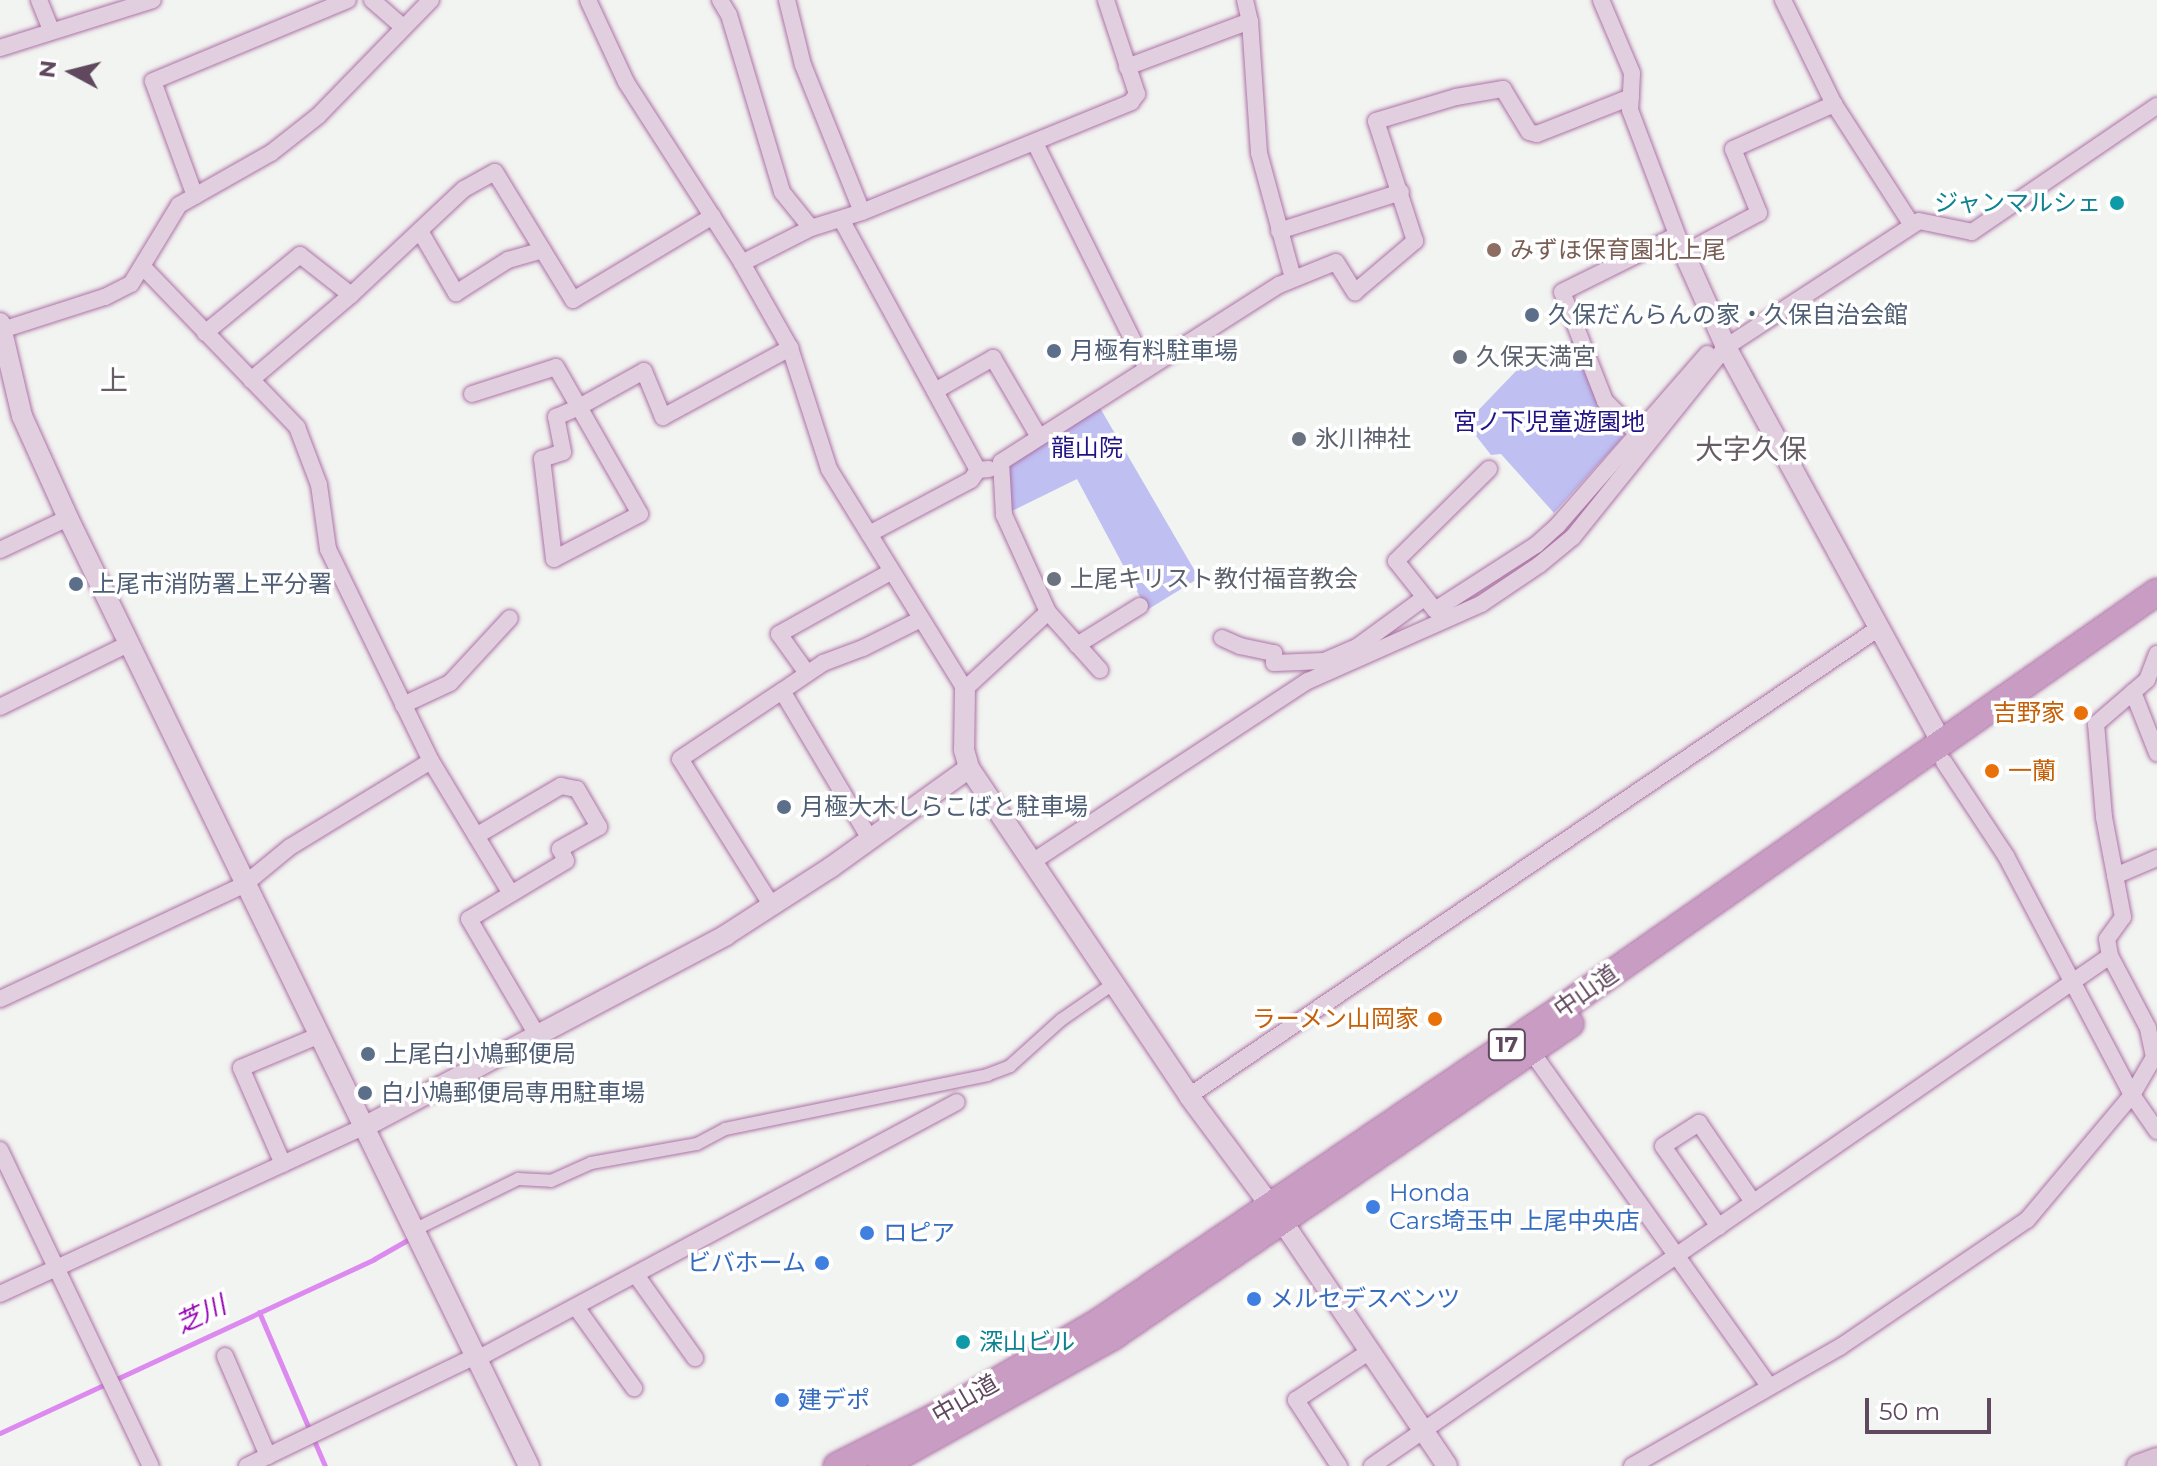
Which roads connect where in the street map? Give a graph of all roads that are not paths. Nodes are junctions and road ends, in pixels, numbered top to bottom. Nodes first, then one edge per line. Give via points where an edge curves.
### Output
1 (39, 0) edge
2 (153, 0) edge
3 (348, 0) edge
4 (372, 0) edge
5 (431, 0) edge
6 (588, 0) edge
7 (720, 0) edge
8 (787, 0) edge
9 (1245, 0) edge
10 (1601, 0) edge
11 (1783, 0) edge
12 (1109, 1) edge
13 (131, 3) edge
14 (1250, 21) junction
15 (403, 27) junction
16 (51, 30) junction
17 (0, 48) edge
18 (1127, 67) junction
19 (1631, 97) junction
20 (1834, 104) junction
21 (2157, 106) edge
22 (1035, 143) junction
23 (1401, 192) junction
24 (195, 196) junction
25 (862, 212) junction
26 (713, 216) junction
27 (841, 219) junction
28 (1912, 225) junction
29 (811, 228) junction
30 (420, 231) junction
31 (1279, 231) junction
32 (1680, 244) junction
33 (543, 250) junction
34 (742, 263) junction
35 (144, 268) junction
36 (1293, 278) junction
37 (351, 295) junction
38 (1, 326) edge
39 (205, 333) junction
40 (1724, 342) junction
41 (790, 348) junction
42 (1147, 369) junction
43 (251, 380) junction
44 (935, 391) junction
45 (472, 394) dead end
46 (579, 407) junction
47 (1638, 434) junction
48 (1039, 437) junction
49 (998, 467) junction
50 (1489, 469) dead end
51 (978, 470) junction
52 (68, 518) junction
53 (869, 534) junction
54 (0, 550) edge
55 (892, 571) junction
56 (2157, 592) edge
57 (1424, 598) junction
58 (1140, 606) dead end
59 (1048, 612) junction
60 (2157, 614) edge
61 (510, 618) dead end
62 (1434, 618) junction
63 (921, 619) junction
64 (1879, 628) junction
65 (1222, 638) dead end
66 (128, 644) junction
67 (1077, 645) junction
68 (2157, 654) edge
69 (1100, 670) dead end
70 (807, 673) junction
71 (965, 689) junction
72 (782, 691) junction
73 (2133, 692) junction
74 (403, 705) junction
75 (0, 707) edge
76 (1942, 752) junction
77 (2157, 753) edge
78 (431, 761) junction
79 (969, 768) junction
80 (476, 836) junction
81 (870, 839) junction
82 (2157, 858) edge
83 (1032, 862) junction
84 (2115, 876) junction
85 (245, 884) junction
86 (510, 892) junction
87 (772, 906) junction
88 (2110, 956) junction
89 (1113, 984) junction
90 (2072, 984) junction
91 (0, 999) edge
92 (2152, 1026) edge
93 (320, 1035) junction
94 (537, 1035) junction
95 (1531, 1051) junction
96 (954, 1083) junction
97 (2132, 1095) junction
98 (1189, 1096) junction
99 (957, 1102) joint
100 (366, 1126) junction
101 (2157, 1131) edge
102 (0, 1150) edge
103 (283, 1164) junction
104 (1753, 1202) junction
105 (1276, 1214) junction
106 (1719, 1227) junction
107 (416, 1229) junction
108 (1676, 1258) junction
109 (56, 1267) junction
110 (636, 1275) junction
111 (0, 1294) edge
112 (576, 1307) junction
113 (1370, 1351) junction
114 (225, 1356) dead end
115 (477, 1357) junction
116 (695, 1358) dead end
117 (1770, 1387) junction
118 (634, 1388) dead end
119 (1424, 1431) junction
120 (268, 1456) junction
121 (2157, 1459) edge
122 (151, 1466) edge
123 (247, 1466) edge
124 (529, 1466) edge
125 (837, 1466) edge
126 (881, 1466) edge
127 (1339, 1466) edge
128 (1372, 1466) edge
129 (1447, 1466) edge
130 (1632, 1466) edge
131 (2138, 1466) edge

1 - 16 street
2 - 13 street
3 - 24 street via 153,81
4 - 15 street
5 - 15 street
6 - 26 street via 626,82
7 - 29 street via 782,192
8 - 25 street via 803,65
9 - 14 street
10 - 19 street via 1632,73
11 - 20 street
12 - 18 street
13 - 16 street
14 - 18 street
14 - 31 street via 1259,153
15 - 24 street via 318,116 271,153
16 - 17 street
18 - 22 street via 1137,94 1131,102
19 - 23 street via 1537,134 1529,132 1503,89 1376,121
19 - 32 street via 1630,110
20 - 28 street
20 - 32 street via 1733,149 1759,213
21 - 28 street via 1972,232 1919,221
22 - 25 street
22 - 42 street
23 - 31 street
23 - 36 street via 1415,241 1355,292 1336,262
24 - 35 street via 179,205
25 - 27 street
26 - 33 street via 573,300
26 - 34 street
27 - 29 street
27 - 44 street
28 - 40 street
29 - 34 street
30 - 33 street via 456,293 508,260
30 - 33 street via 464,189 495,172
30 - 37 street
31 - 36 street
32 - 40 street
32 - 47 street via 1562,292 1605,401
34 - 41 street
35 - 38 street via 131,284 105,297
35 - 39 street
36 - 42 street
37 - 39 street via 300,255
37 - 43 street
38 - 52 street via 22,416
39 - 43 street
40 - 47 street
40 - 62 street via 1573,537 1481,604
40 - 64 street
41 - 46 street via 663,417 644,371
41 - 53 street via 829,469
42 - 48 street
43 - 74 street via 297,427 319,485 328,549
44 - 48 street via 993,358
44 - 51 street
45 - 46 street via 556,367
46 - 46 street via 640,514 554,559 542,459 563,452 556,417
47 - 62 street via 1536,545
48 - 49 street
49 - 51 street
49 - 59 street via 1004,515
50 - 57 street via 1396,561
51 - 53 street via 971,480
52 - 54 street
52 - 66 street
53 - 55 street
55 - 63 street
55 - 70 street via 779,634
56 - 76 highway, 中山道 / 17
57 - 62 street
57 - 65 street via 1357,647 1324,661 1274,663 1274,653
58 - 67 street
59 - 67 street
59 - 71 street
60 - 76 highway, 中山道 / 17
61 - 74 street via 450,683
62 - 83 street via 1308,681
63 - 70 street
63 - 71 street
64 - 76 street
64 - 98 street
66 - 75 street
66 - 85 street
67 - 69 street
68 - 73 street via 2147,680
70 - 72 street
71 - 79 street via 964,750
72 - 81 street
72 - 87 street via 680,759
73 - 77 street
73 - 84 street via 2096,724
74 - 78 street
76 - 90 street via 2006,856
76 - 95 highway, 中山道 / 17
76 - 105 highway, 中山道 / 17
78 - 80 street
78 - 85 street via 290,847
79 - 81 street
79 - 83 street
80 - 86 street
80 - 86 street via 561,786 577,789 599,827 560,849 566,861
81 - 87 street
82 - 84 street
83 - 89 street
84 - 88 street via 2123,917 2107,939
85 - 91 street
85 - 93 street
86 - 94 street via 469,919
87 - 94 street
88 - 90 street
88 - 92 street
89 - 96 street via 1061,1020 1010,1066
89 - 98 street
90 - 97 street
90 - 104 street
92 - 97 street via 2154,1057
93 - 100 street
93 - 103 street via 241,1068
94 - 100 street
95 - 105 highway, 中山道 / 17
95 - 108 street
96 - 99 street
96 - 107 street via 725,1129 697,1144 591,1163 551,1181 518,1179
97 - 101 street
97 - 117 street via 2027,1220 1840,1347
98 - 105 street
99 - 110 street
100 - 103 street
100 - 107 street
102 - 109 street
103 - 109 street
104 - 106 street
104 - 106 street via 1699,1123 1663,1146
105 - 113 street
105 - 125 highway, 中山道 / 17 via 941,1414
105 - 126 highway, 中山道 / 17 via 1112,1337
106 - 108 street
107 - 115 street
108 - 117 street
108 - 119 street
109 - 111 street
109 - 122 street
110 - 112 street
110 - 116 street
112 - 115 street
112 - 118 street
113 - 119 street
113 - 127 street via 1296,1400
114 - 120 street
115 - 120 street
115 - 124 street
117 - 130 street
119 - 128 street
119 - 129 street
120 - 123 street
121 - 131 main road

